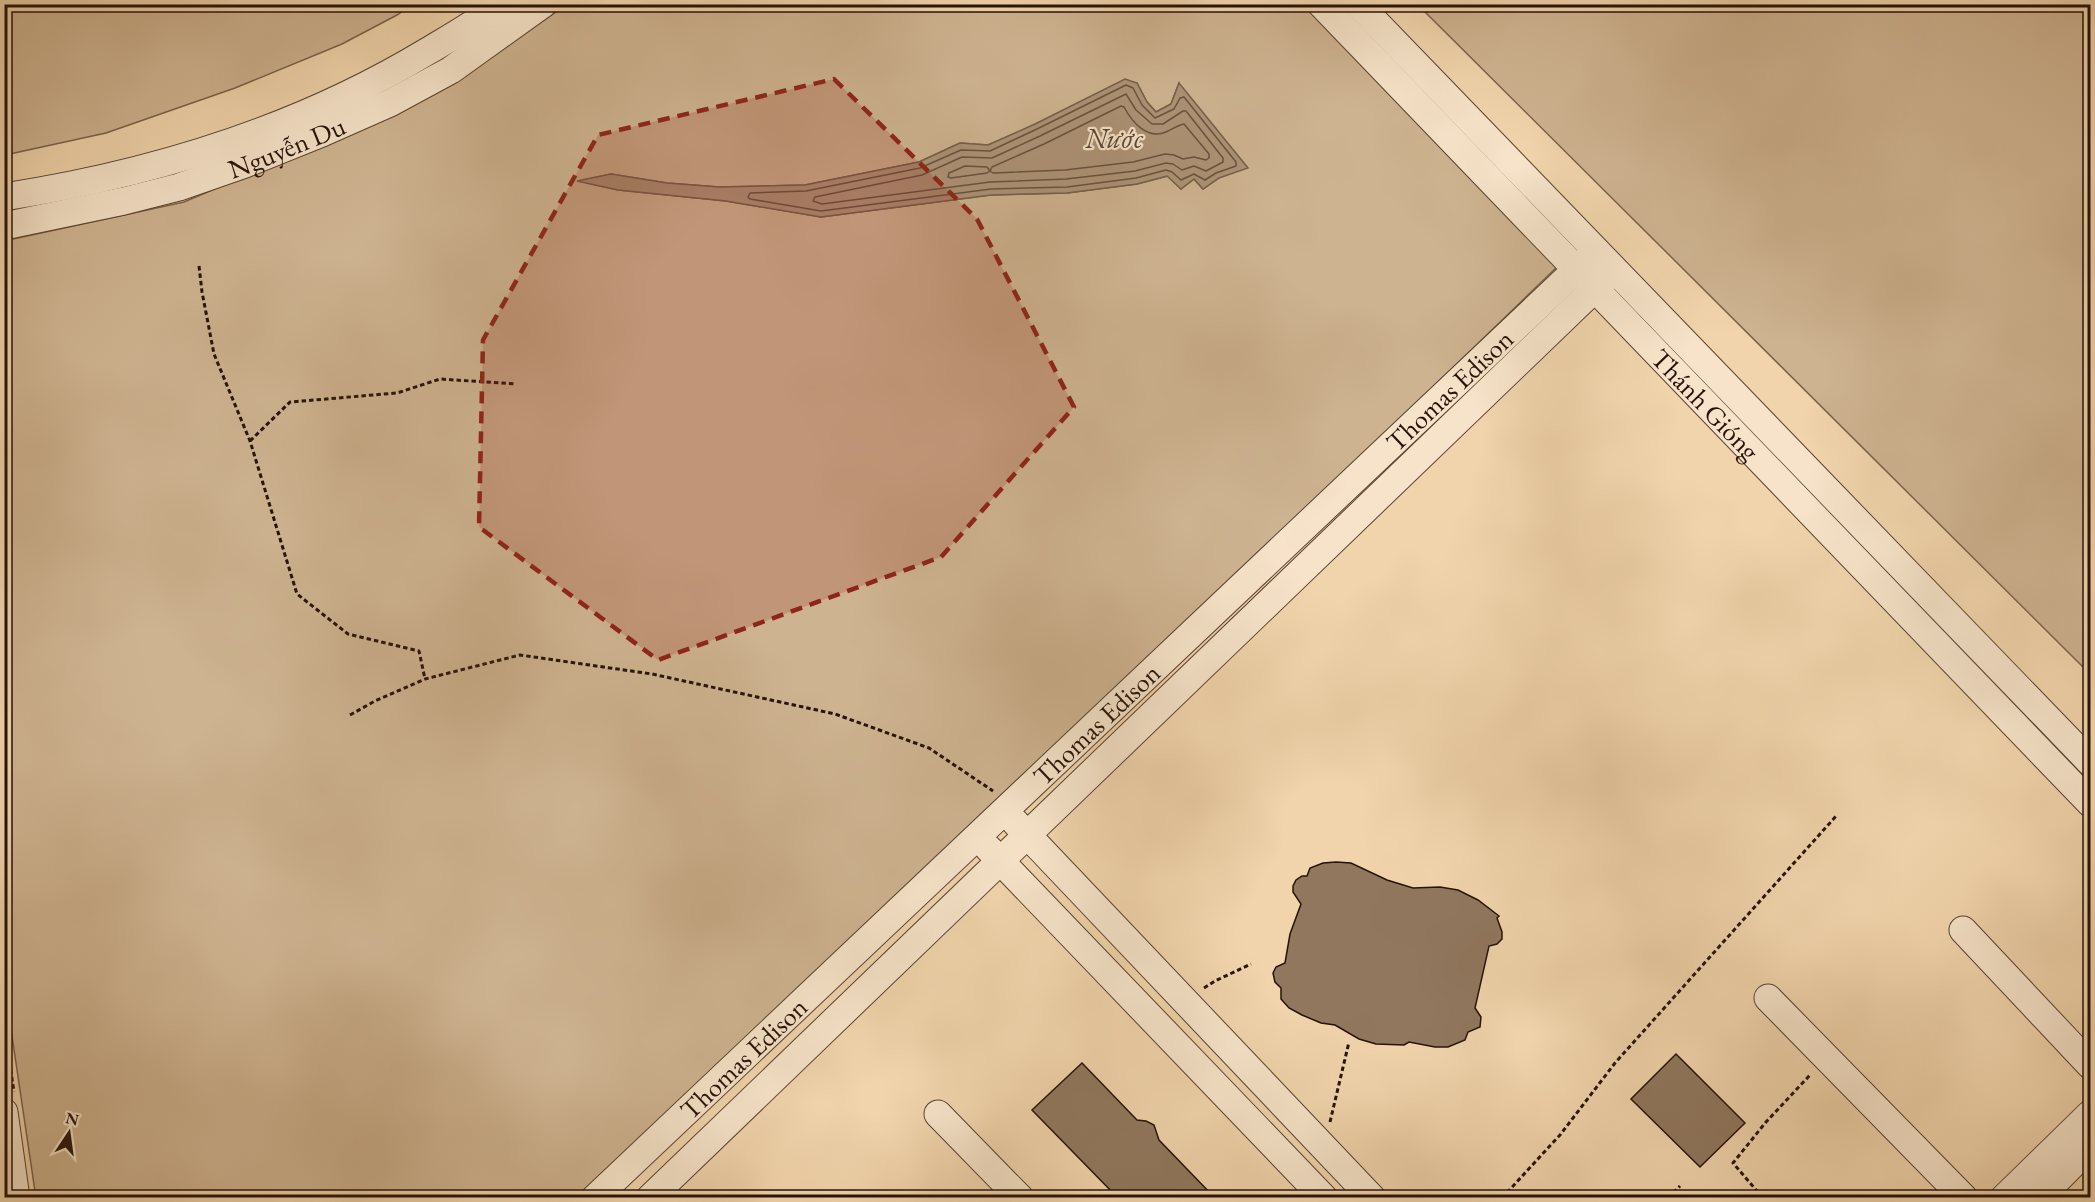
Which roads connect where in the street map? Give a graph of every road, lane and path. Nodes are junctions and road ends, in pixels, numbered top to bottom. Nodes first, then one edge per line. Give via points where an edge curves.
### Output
1 (501, 4) edge
2 (543, 4) edge
3 (1322, 4) edge
4 (1358, 4) edge
5 (4, 197) edge
6 (4, 225) edge
7 (1605, 260) junction
8 (199, 266) dead end
9 (1576, 269) junction
10 (1595, 289) junction
11 (516, 384) dead end
12 (250, 441) junction
13 (1942, 609) junction
14 (1921, 628) junction
15 (425, 679) junction
16 (350, 715) dead end
17 (2091, 762) edge
18 (2091, 803) edge
19 (1008, 807) junction
20 (1837, 815) dead end
21 (1027, 834) junction
22 (976, 837) junction
23 (1001, 860) junction
24 (1964, 930) dead end
25 (1251, 964) dead end
26 (1181, 996) junction
27 (1768, 998) dead end
28 (1149, 1015) junction
29 (1349, 1042) dead end
30 (1827, 1058) junction
31 (2091, 1065) edge
32 (4, 1112) edge
33 (938, 1114) dead end
34 (2091, 1114) edge
35 (1324, 1147) junction
36 (2091, 1148) edge
37 (1353, 1178) junction
38 (1680, 1186) dead end
39 (16, 1197) edge
40 (596, 1197) edge
41 (650, 1197) edge
42 (1020, 1197) edge
43 (1324, 1197) edge
44 (1333, 1197) edge
45 (1372, 1197) edge
46 (1502, 1197) edge
47 (1668, 1197) edge
48 (1763, 1197) edge
49 (1964, 1197) edge
50 (2004, 1197) edge
51 (2038, 1197) edge

1 - 5 street, Nguyễn Du via 398,69 275,127 174,160 62,188
2 - 6 street, Nguyễn Du via 451,70 390,104 322,133 179,187
3 - 9 street, Thánh Gióng
4 - 7 street, Thánh Gióng
7 - 9 street, Thomas Edison
7 - 10 street, Thomas Edison
7 - 13 street, Thánh Gióng
8 - 12 path via 214,354
9 - 10 street, Thánh Gióng
9 - 19 street, Thomas Edison
10 - 14 street, Thánh Gióng
10 - 21 street, Thomas Edison
11 - 12 path via 440,379 397,393 290,402
12 - 15 path via 297,594 348,634 419,651
13 - 14 street
13 - 17 street, Thánh Gióng
14 - 18 street, Thánh Gióng
15 - 16 path
15 - 19 path via 520,655 652,674 835,714 929,748
19 - 21 street
19 - 22 street, Thomas Edison
20 - 46 path via 1615,1063 1560,1135
21 - 23 street, Thomas Edison
21 - 26 street
22 - 23 street
22 - 40 street, Thomas Edison
23 - 28 street
23 - 41 street, Thomas Edison
24 - 31 street
25 - 26 path
26 - 28 street
26 - 35 street
27 - 30 street
28 - 43 street
29 - 35 path
30 - 48 path via 1733,1163
30 - 49 street
32 - 39 street
33 - 42 street
34 - 50 street
35 - 37 street
36 - 51 street
37 - 44 street
37 - 45 street
38 - 47 path

